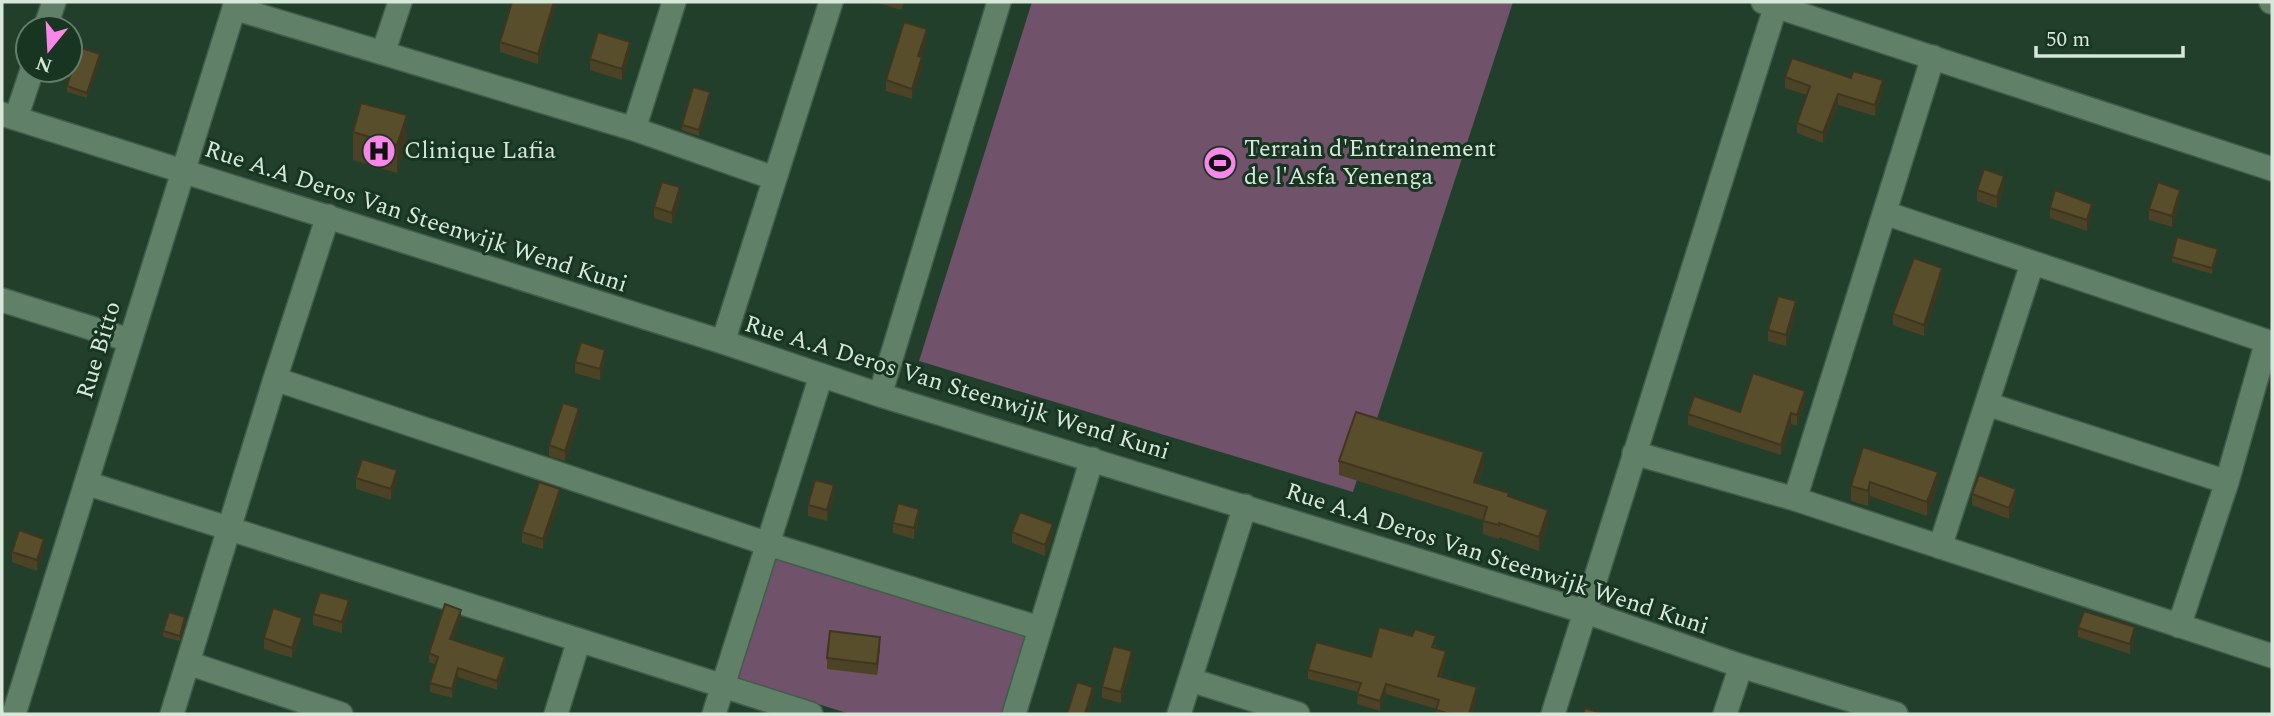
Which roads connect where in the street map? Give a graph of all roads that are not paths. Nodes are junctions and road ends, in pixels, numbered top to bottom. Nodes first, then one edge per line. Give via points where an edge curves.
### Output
1 (400, 2) edge
2 (674, 2) edge
3 (831, 2) edge
4 (999, 2) edge
5 (1771, 3) edge
6 (235, 5) edge
7 (383, 53) junction
8 (1933, 57) junction
9 (25, 84) edge
10 (9, 116) edge
11 (634, 129) junction
12 (2272, 169) edge
13 (183, 171) junction
14 (774, 178) junction
15 (1885, 213) junction
16 (328, 216) junction
17 (2032, 264) junction
18 (2, 300) edge
19 (129, 340) junction
20 (723, 342) junction
21 (2269, 342) edge
22 (821, 376) junction
23 (275, 379) junction
24 (880, 395) junction
25 (1987, 404) junction
26 (1634, 453) junction
27 (1092, 459) junction
28 (2227, 482) junction
29 (86, 483) junction
30 (1795, 499) junction
31 (1245, 506) junction
32 (229, 528) junction
33 (768, 544) junction
34 (1940, 547) junction
35 (1586, 612) junction
36 (2179, 626) junction
37 (1039, 628) junction
38 (579, 640) junction
39 (2272, 656) edge
40 (188, 663) junction
41 (1741, 666) junction
42 (1191, 680) junction
43 (723, 686) junction
44 (13, 714) edge
45 (172, 714) edge
46 (341, 714) edge
47 (556, 714) edge
48 (714, 714) edge
49 (811, 714) edge
50 (1014, 714) edge
51 (1179, 714) edge
52 (1298, 714) edge
53 (1553, 714) edge
54 (1725, 714) edge
55 (1896, 714) edge

1 - 7 street
2 - 11 street
3 - 14 street
4 - 24 street
5 - 8 street
5 - 26 street
6 - 7 street
6 - 13 street, Rue Bitto
7 - 11 street
8 - 12 street
8 - 15 street
9 - 10 street
10 - 13 street, Rue A.A Deros Van Steenwijk Wend Kuni
11 - 14 street
13 - 16 street, Rue A.A Deros Van Steenwijk Wend Kuni
13 - 19 street, Rue Bitto
14 - 20 street
15 - 17 street
15 - 30 street
16 - 20 street, Rue A.A Deros Van Steenwijk Wend Kuni
16 - 23 street
17 - 21 street
17 - 25 street
18 - 19 street
19 - 29 street, Rue Bitto
20 - 22 street, Rue A.A Deros Van Steenwijk Wend Kuni
21 - 28 street
22 - 24 street, Rue A.A Deros Van Steenwijk Wend Kuni
22 - 33 street
23 - 32 street
23 - 33 street
24 - 27 street, Rue A.A Deros Van Steenwijk Wend Kuni
25 - 28 street
25 - 34 street
26 - 30 street
26 - 35 street
27 - 31 street, Rue A.A Deros Van Steenwijk Wend Kuni
27 - 37 street
28 - 36 street
29 - 32 street
29 - 44 street, Rue Bitto
30 - 34 street
31 - 35 street, Rue A.A Deros Van Steenwijk Wend Kuni
31 - 42 street
32 - 38 street
32 - 40 street
33 - 37 street
33 - 43 street
34 - 36 street
35 - 41 street, Rue A.A Deros Van Steenwijk Wend Kuni
35 - 53 street
36 - 39 street
37 - 50 street
38 - 43 street
38 - 47 street
40 - 45 street
40 - 46 street
41 - 54 street
41 - 55 street, Rue A.A Deros Van Steenwijk Wend Kuni
42 - 51 street
42 - 52 street
43 - 48 street
43 - 49 street

